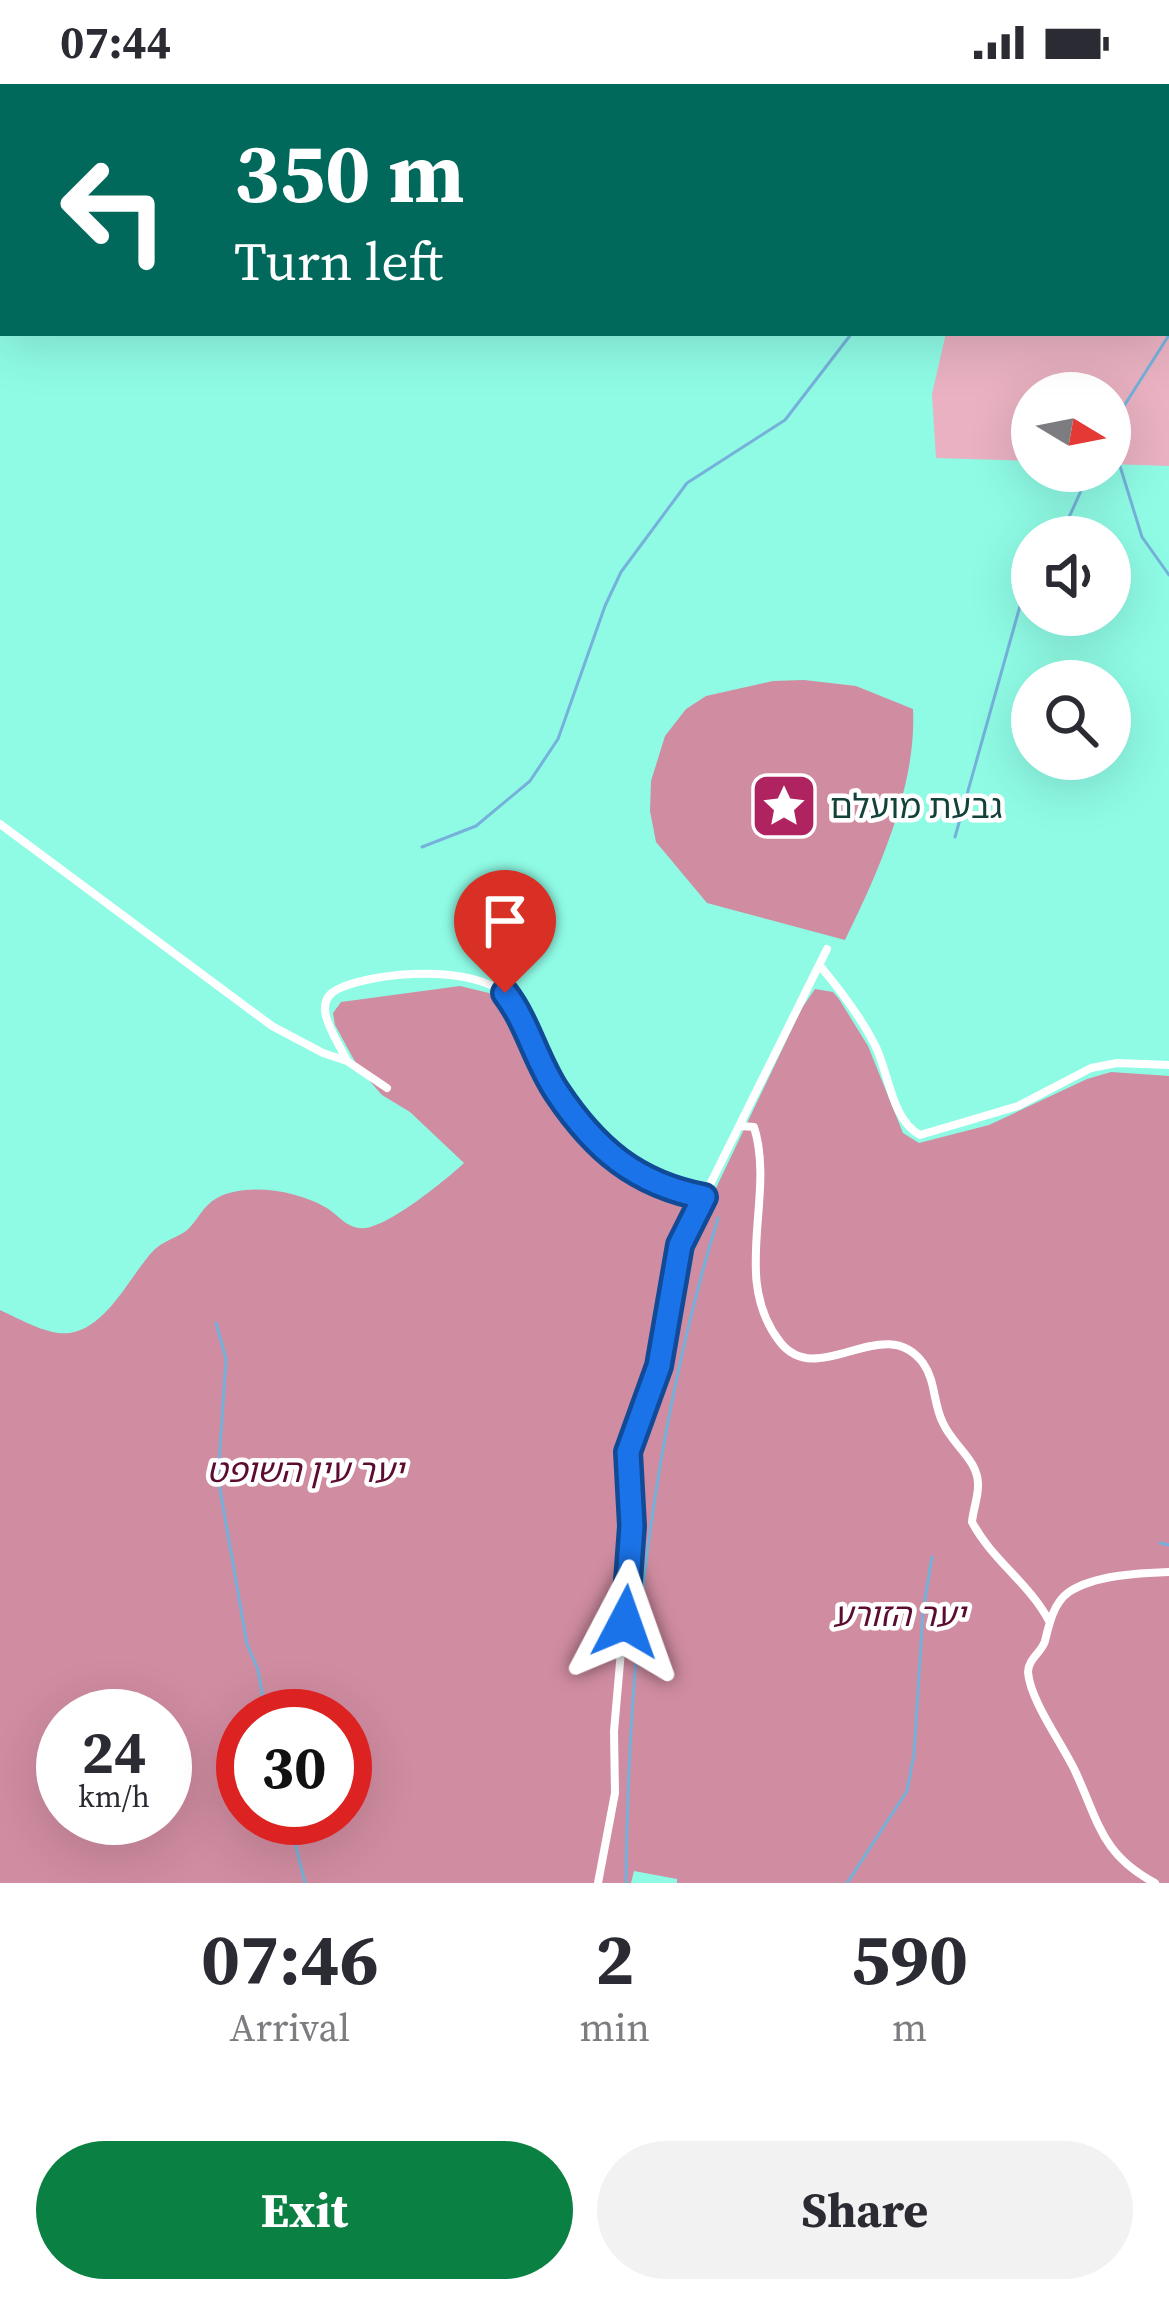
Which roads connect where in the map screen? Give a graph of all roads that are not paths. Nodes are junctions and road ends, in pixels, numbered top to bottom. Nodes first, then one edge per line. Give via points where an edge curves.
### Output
1 (0, 824) edge
2 (827, 949) dead end
3 (820, 967) junction
4 (347, 1060) junction
5 (1169, 1065) edge
6 (386, 1088) dead end
7 (739, 1126) junction
8 (704, 1197) junction
9 (1169, 1572) edge
10 (1048, 1621) junction
11 (598, 1883) edge
12 (1155, 1883) edge

1 - 4 street via 272,1026
2 - 3 street
3 - 5 street via 874,1042 915,1134 1018,1106 1091,1068
3 - 7 street
4 - 6 street
4 - 8 street via 324,1015 332,992 408,975 491,984 518,1010 556,1091 619,1165
7 - 8 street
7 - 10 street via 754,1126 762,1153 753,1269 781,1344 805,1358 880,1341 909,1348 926,1367 948,1436 976,1468 973,1522
8 - 11 street via 680,1245 659,1366 628,1452 632,1526 615,1793
9 - 10 street via 1128,1573 1067,1592
10 - 12 street via 1028,1671 1038,1700 1112,1851

